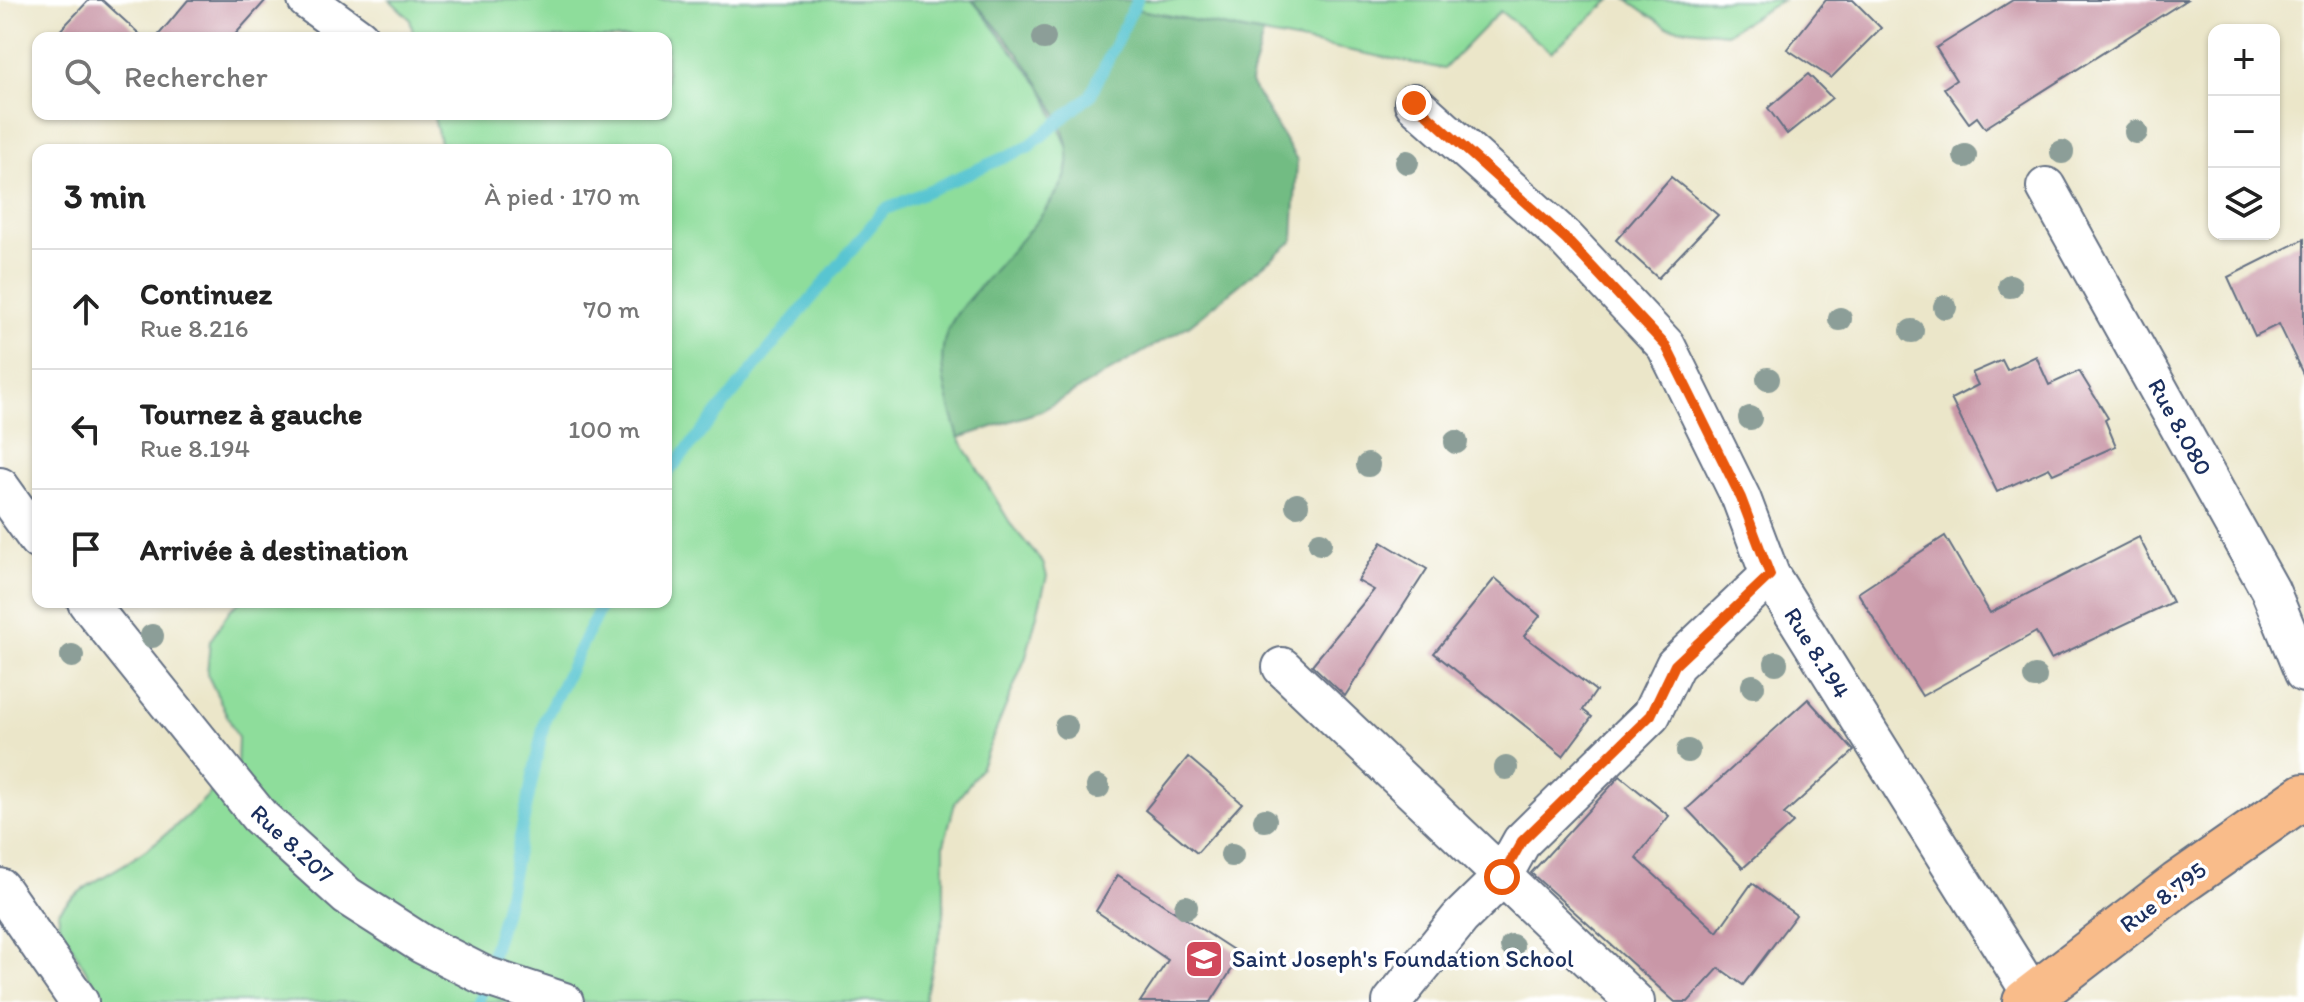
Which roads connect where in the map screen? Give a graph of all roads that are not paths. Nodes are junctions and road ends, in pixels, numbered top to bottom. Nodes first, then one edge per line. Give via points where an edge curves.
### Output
1 (307, 0) edge
2 (351, 32) edge
3 (1414, 103) dead end
4 (2046, 187) dead end
5 (0, 487) edge
6 (32, 532) edge
7 (1770, 575) junction
8 (92, 608) edge
9 (1282, 667) dead end
10 (2304, 673) edge
11 (2304, 796) edge
12 (1502, 877) junction
13 (0, 888) edge
14 (2029, 999) edge
15 (79, 1002) edge
16 (564, 1002) edge
17 (1392, 1002) edge
18 (1635, 1002) edge

1 - 2 street
3 - 7 street, Rue 8.194 via 1566,239 1666,346 1741,498
4 - 10 street, Rue 8.080 via 2270,590
5 - 6 street
7 - 12 street via 1675,665 1651,715 1522,841
7 - 14 street, Rue 8.194
8 - 16 street, Rue 8.207 via 259,816 347,896 485,976
9 - 12 street
11 - 14 highway, Rue 8.795 via 2178,884
12 - 17 street via 1460,918
12 - 18 street
13 - 15 street

